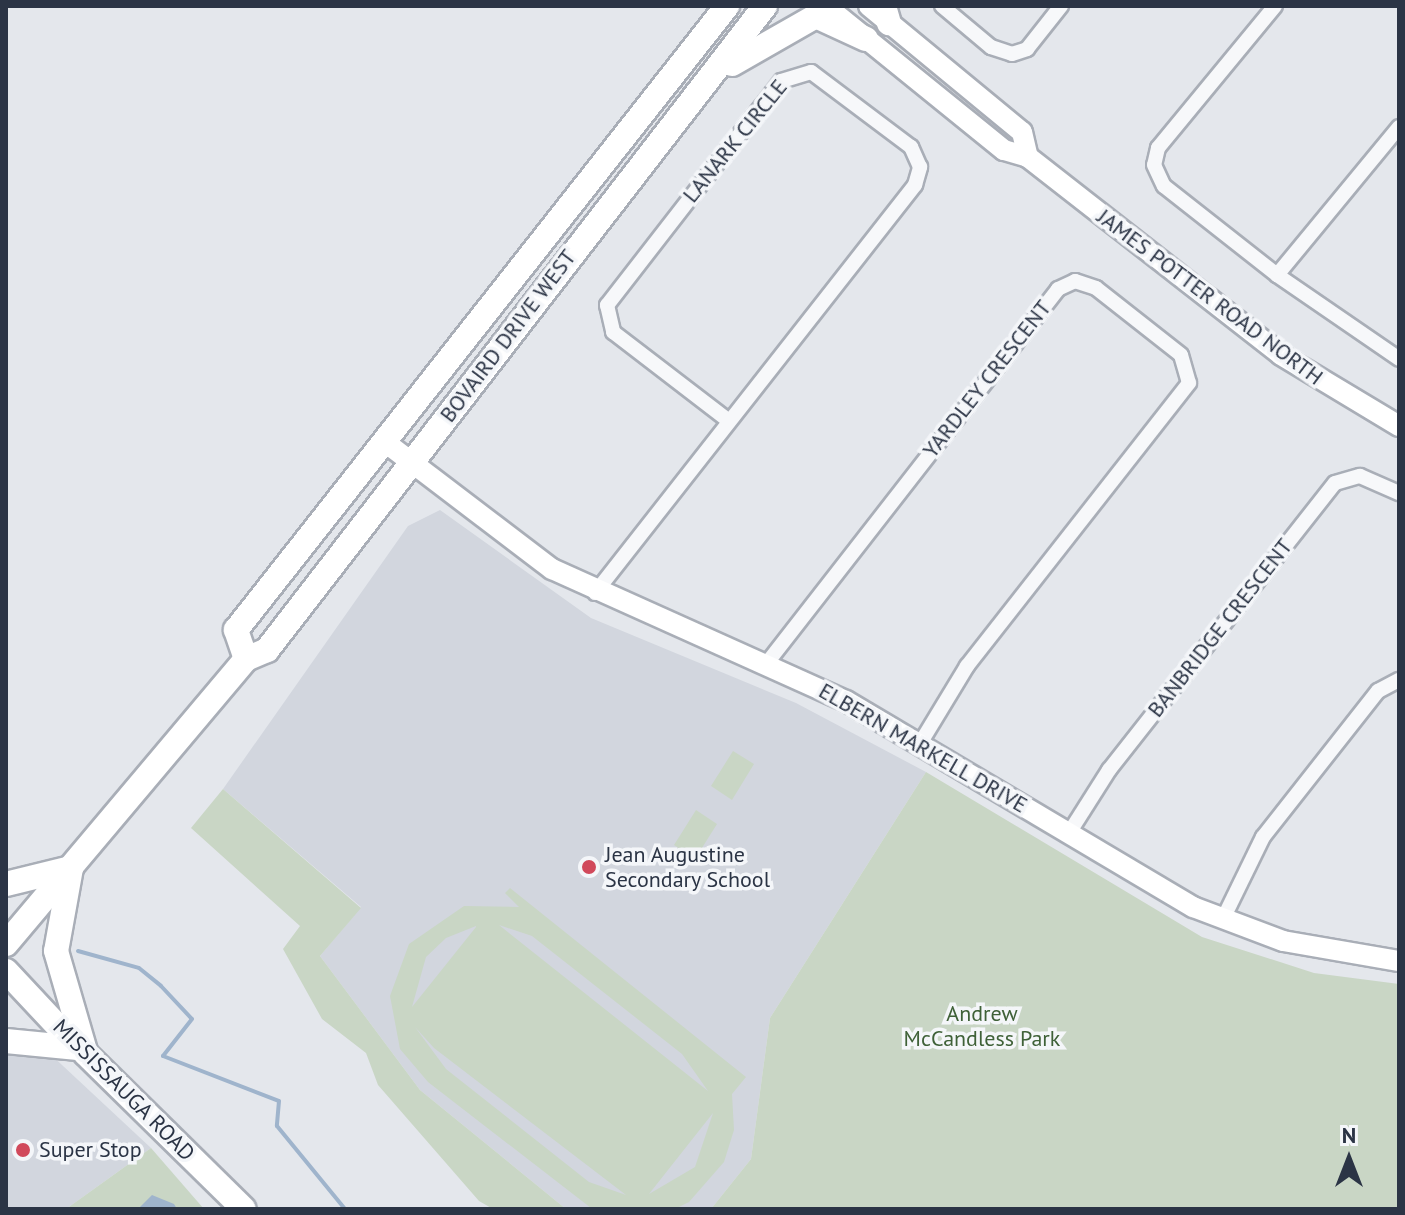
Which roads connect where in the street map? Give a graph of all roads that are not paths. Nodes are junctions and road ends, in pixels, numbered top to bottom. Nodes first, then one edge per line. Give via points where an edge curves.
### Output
1 (719, 6) edge
2 (727, 6) edge
3 (765, 6) edge
4 (826, 6) edge
5 (869, 6) edge
6 (942, 6) edge
7 (1061, 6) edge
8 (1275, 6) edge
9 (886, 14) edge
10 (866, 39) junction
11 (692, 51) junction
12 (701, 88) junction
13 (1399, 127) edge
14 (1393, 143) edge
15 (1028, 157) junction
16 (1277, 275) junction
17 (1399, 359) edge
18 (729, 421) junction
19 (1399, 426) edge
20 (385, 442) junction
21 (412, 462) junction
22 (1399, 493) edge
23 (595, 593) junction
24 (246, 659) junction
25 (767, 663) junction
26 (1399, 680) edge
27 (921, 742) junction
28 (1069, 833) junction
29 (71, 868) junction
30 (6, 884) edge
31 (1223, 919) junction
32 (6, 944) edge
33 (1399, 961) edge
34 (6, 971) edge
35 (6, 1041) edge
36 (82, 1051) junction
37 (244, 1209) edge

1 - 11 main road
2 - 11 main road, BOVAIRD DRIVE WEST
3 - 12 main road, BOVAIRD DRIVE WEST
4 - 10 street
5 - 9 street
6 - 7 street via 991,47 1012,54 1027,49
8 - 16 street via 1154,160 1164,186
9 - 15 street via 1022,132
10 - 12 main road via 834,21 801,20
10 - 15 street via 1004,150
11 - 20 main road, BOVAIRD DRIVE WEST
12 - 21 main road, BOVAIRD DRIVE WEST
13 - 14 street
14 - 16 street
15 - 19 street, JAMES POTTER ROAD NORTH via 1281,355
16 - 17 street
18 - 18 street, LANARK CIRCLE via 919,176 911,147 811,72 781,81 607,305 613,332
18 - 23 street, LANARK CIRCLE
20 - 21 street, ELBERN MARKELL DRIVE
20 - 24 main road, BOVAIRD DRIVE WEST via 236,630
21 - 23 street, ELBERN MARKELL DRIVE
21 - 24 main road, BOVAIRD DRIVE WEST via 267,650
22 - 28 street, BANBRIDGE CRESCENT via 1360,476 1335,483 1109,770
23 - 25 street, ELBERN MARKELL DRIVE
24 - 29 main road, BOVAIRD DRIVE WEST
25 - 27 street, ELBERN MARKELL DRIVE
25 - 27 street, YARDLEY CRESCENT via 1058,289 1075,281 1096,288 1181,355 1189,383 967,666
26 - 31 street via 1378,691 1263,837
27 - 28 street, ELBERN MARKELL DRIVE
28 - 31 street, ELBERN MARKELL DRIVE
29 - 30 main road
29 - 32 main road, BOVAIRD DRIVE WEST
29 - 36 main road via 56,951
31 - 33 street, ELBERN MARKELL DRIVE via 1313,948
34 - 36 main road, MISSISSAUGA ROAD
35 - 36 main road
36 - 37 main road, MISSISSAUGA ROAD

